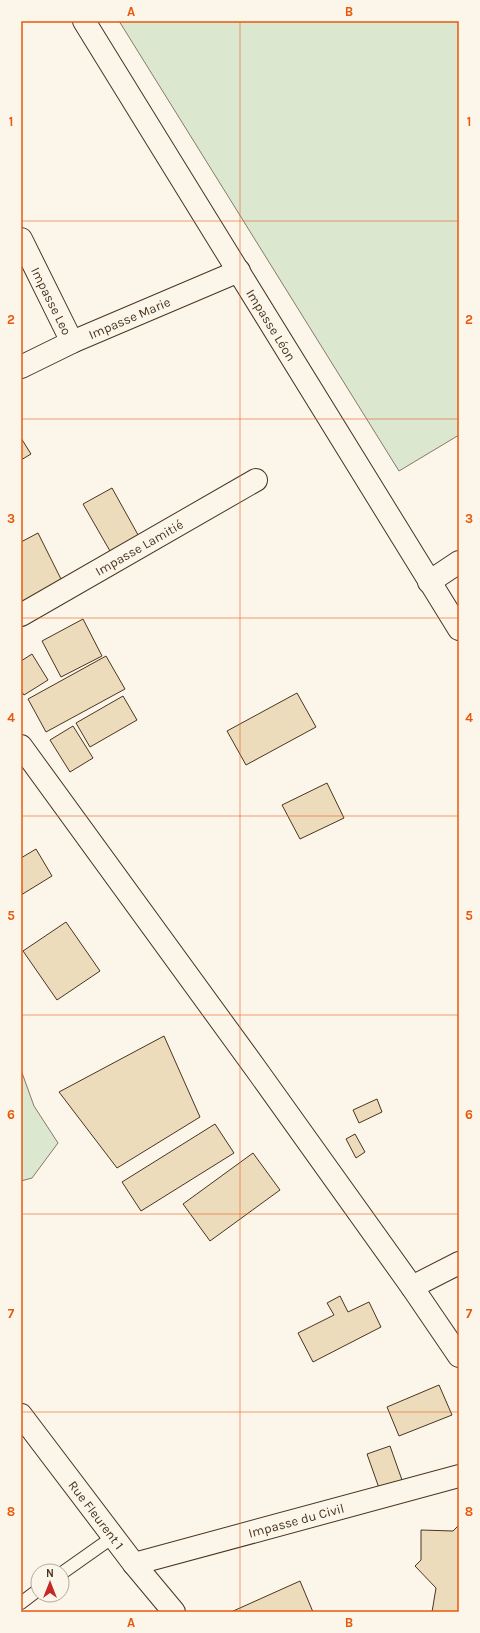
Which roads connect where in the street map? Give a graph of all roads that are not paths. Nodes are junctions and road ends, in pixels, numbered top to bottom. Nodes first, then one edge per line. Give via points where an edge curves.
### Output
1 (84, 21) edge
2 (21, 239) edge
3 (239, 271) junction
4 (72, 342) junction
5 (21, 367) edge
6 (256, 480) dead end
7 (459, 562) edge
8 (429, 582) junction
9 (21, 615) edge
10 (459, 629) edge
11 (21, 746) edge
12 (459, 1263) edge
13 (412, 1287) junction
14 (459, 1356) edge
15 (21, 1415) edge
16 (459, 1476) edge
17 (113, 1537) junction
18 (134, 1564) junction
19 (70, 1567) edge
20 (30, 1596) edge
21 (21, 1603) edge
22 (174, 1612) edge

1 - 3 street, Impasse Léon
2 - 4 street, Impasse Leo
3 - 4 street, Impasse Marie
3 - 8 street, Impasse Léon
4 - 5 street, Impasse Marie
6 - 9 street, Impasse Lamitié
7 - 8 street
8 - 10 street, Impasse Léon
11 - 13 street
12 - 13 street
13 - 14 street
15 - 17 street, Rue Fleurent 1
16 - 18 street, Impasse du Civil
17 - 18 street, Rue Fleurent 1
17 - 19 lane
18 - 22 street, Rue Fleurent 1
20 - 21 lane

